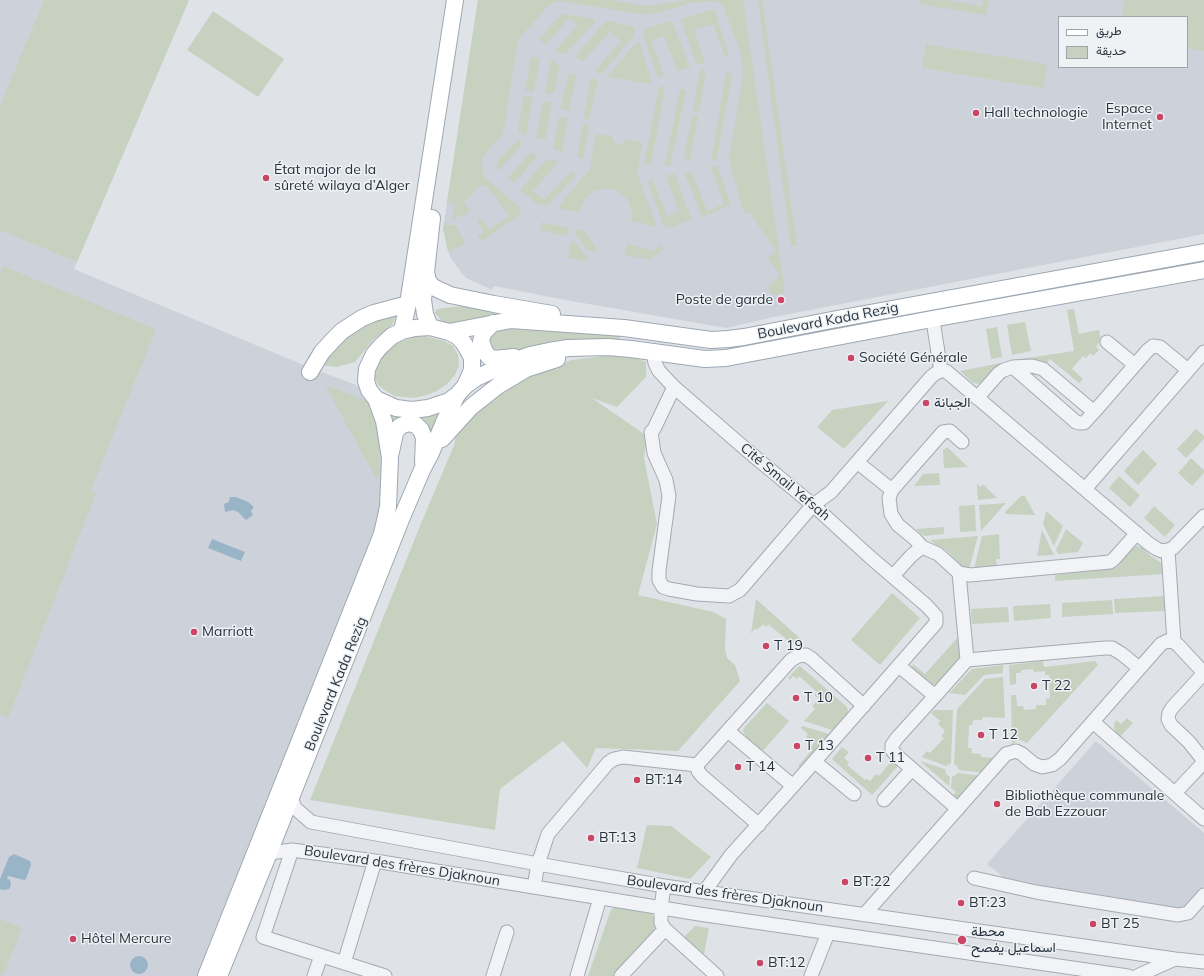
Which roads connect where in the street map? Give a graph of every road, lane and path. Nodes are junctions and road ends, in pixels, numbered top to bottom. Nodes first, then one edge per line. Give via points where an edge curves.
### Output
1 (455, 0) edge
2 (464, 0) edge
3 (438, 133) junction
4 (1204, 252) edge
5 (1204, 270) edge
6 (426, 272) junction
7 (408, 304) junction
8 (932, 319) junction
9 (493, 323) junction
10 (430, 327) junction
11 (624, 328) junction
12 (402, 331) junction
13 (449, 332) junction
14 (1107, 342) dead end
15 (592, 348) junction
16 (653, 352) junction
17 (1204, 352) edge
18 (530, 355) junction
19 (1135, 365) junction
20 (1013, 367) junction
21 (1188, 370) junction
22 (941, 371) junction
23 (310, 372) dead end
24 (674, 387) junction
25 (461, 390) junction
26 (977, 398) junction
27 (376, 399) junction
28 (1094, 412) junction
29 (962, 442) dead end
30 (431, 453) junction
31 (390, 458) junction
32 (857, 462) junction
33 (422, 470) junction
34 (1085, 489) junction
35 (892, 490) junction
36 (813, 505) junction
37 (1204, 516) edge
38 (1137, 533) junction
39 (922, 547) junction
40 (1168, 550) junction
41 (959, 573) junction
42 (893, 576) junction
43 (1174, 642) junction
44 (967, 660) junction
45 (899, 666) junction
46 (1139, 668) junction
47 (1204, 673) edge
48 (935, 696) junction
49 (864, 706) junction
50 (1093, 722) junction
51 (728, 731) junction
52 (1204, 761) edge
53 (815, 762) junction
54 (697, 766) junction
55 (912, 769) junction
56 (793, 786) junction
57 (1175, 793) junction
58 (854, 794) dead end
59 (291, 796) junction
60 (884, 800) dead end
61 (958, 809) junction
62 (1204, 819) edge
63 (759, 825) junction
64 (292, 850) junction
65 (269, 853) junction
66 (375, 861) junction
67 (538, 864) junction
68 (974, 878) dead end
69 (664, 886) junction
70 (534, 887) junction
71 (704, 892) junction
72 (1204, 895) edge
73 (600, 898) junction
74 (661, 908) junction
75 (864, 915) junction
76 (665, 929) junction
77 (507, 932) dead end
78 (828, 933) junction
79 (321, 956) junction
80 (1175, 959) junction
81 (1204, 962) edge
82 (344, 963) junction
83 (710, 974) edge
84 (206, 976) edge
85 (219, 976) edge
86 (314, 976) edge
87 (385, 976) edge
88 (494, 976) edge
89 (577, 976) edge
90 (621, 976) edge
91 (811, 976) edge
92 (1128, 976) edge
93 (1137, 976) edge

1 - 3 main road
2 - 3 main road
3 - 6 main road
3 - 7 main road
4 - 11 main road, Boulevard Kada Rezig via 744,337 711,340
5 - 8 main road, Boulevard Kada Rezig
6 - 10 main road via 425,314
6 - 11 main road via 433,287 450,294
7 - 12 main road
7 - 23 main road via 374,313 347,328 327,346
8 - 16 main road, Boulevard Kada Rezig via 726,358 705,359
8 - 22 street
9 - 11 main road, Boulevard Kada Rezig via 511,320
9 - 13 main road, Boulevard Kada Rezig
9 - 18 main road via 482,337 482,347 489,357 502,359
10 - 12 main road, Boulevard Kada Rezig
10 - 13 main road, Boulevard Kada Rezig
12 - 27 main road, Boulevard Kada Rezig via 382,345 374,354 367,369 366,381
13 - 25 main road, Boulevard Kada Rezig via 463,342 472,358 472,370
14 - 19 street
15 - 16 main road, Boulevard Kada Rezig
15 - 18 main road, Boulevard Kada Rezig via 568,348
15 - 30 main road via 526,369 499,385 458,419
16 - 24 street, Cité Smail Yefsah via 659,371
17 - 21 street
18 - 25 main road via 489,372
19 - 21 street via 1150,348 1157,346
19 - 28 street
20 - 26 street via 999,373
20 - 28 street via 1032,366 1044,369
20 - 28 street via 1079,424 1084,423
21 - 34 street
22 - 26 street via 946,371
22 - 32 street via 931,377
24 - 36 street, Cité Smail Yefsah
24 - 36 street via 651,432 654,453 666,480 669,496 659,571 659,580 663,586 697,594 729,596 740,590
25 - 27 main road via 449,401 412,410 396,408
25 - 30 main road, Boulevard Kada Rezig
26 - 34 street
27 - 31 main road, Boulevard Kada Rezig via 384,421
29 - 35 street via 950,431 943,432
30 - 33 main road, Boulevard Kada Rezig
31 - 33 main road via 395,433 400,426 409,423 416,425 424,438
31 - 84 main road, Boulevard Kada Rezig via 388,507 380,540
32 - 35 street
32 - 36 street via 831,492
33 - 59 main road, Boulevard Kada Rezig
34 - 38 street
35 - 39 street via 889,498 894,520
36 - 42 street, Cité Smail Yefsah
37 - 40 street
38 - 40 street via 1162,551
38 - 41 street via 1110,562 970,575
39 - 41 street via 938,554
39 - 42 street via 910,556
40 - 43 street
41 - 44 street
42 - 45 street, Cité Smail Yefsah via 936,616 936,623
43 - 46 street via 1167,641 1161,644
43 - 47 street
44 - 46 street via 1112,648
44 - 48 street
45 - 48 street
45 - 49 street
46 - 50 street
47 - 52 street via 1172,708 1168,720
48 - 55 street via 892,745 894,752
49 - 51 street via 812,659 806,655 798,656 791,660
49 - 53 street
50 - 57 street
50 - 61 street via 1052,766 1042,767 1034,764 1016,751 1006,754
51 - 54 street
51 - 56 street
52 - 57 street
53 - 56 street
53 - 58 street
54 - 63 street via 702,776
54 - 67 street via 623,757 608,762 548,834
55 - 60 street
55 - 61 street
56 - 63 street
57 - 62 street
59 - 65 main road, Boulevard Kada Rezig
59 - 67 street, Boulevard des frères Djaknoun via 295,808 311,822
61 - 75 street
63 - 71 street via 726,860
64 - 65 street, Boulevard des frères Djaknoun
64 - 66 street, Boulevard des frères Djaknoun
64 - 79 street via 263,937
65 - 85 main road, Boulevard Kada Rezig
66 - 70 street, Boulevard des frères Djaknoun
66 - 82 street
67 - 69 street, Boulevard des frères Djaknoun
67 - 70 street
68 - 72 street via 1036,892 1178,915 1188,913
69 - 71 street, Boulevard des frères Djaknoun
69 - 74 street
70 - 73 street, Boulevard des frères Djaknoun
71 - 75 street, Boulevard des frères Djaknoun
73 - 74 street, Boulevard des frères Djaknoun
73 - 89 street
74 - 76 street via 661,922
74 - 78 street, Boulevard des frères Djaknoun
75 - 80 street, Boulevard des frères Djaknoun
76 - 83 street
76 - 90 street
77 - 88 street
78 - 91 street
78 - 92 street, Boulevard des frères Djaknoun
79 - 82 street
79 - 86 street
80 - 81 street, Boulevard des frères Djaknoun
80 - 93 street
82 - 87 street

